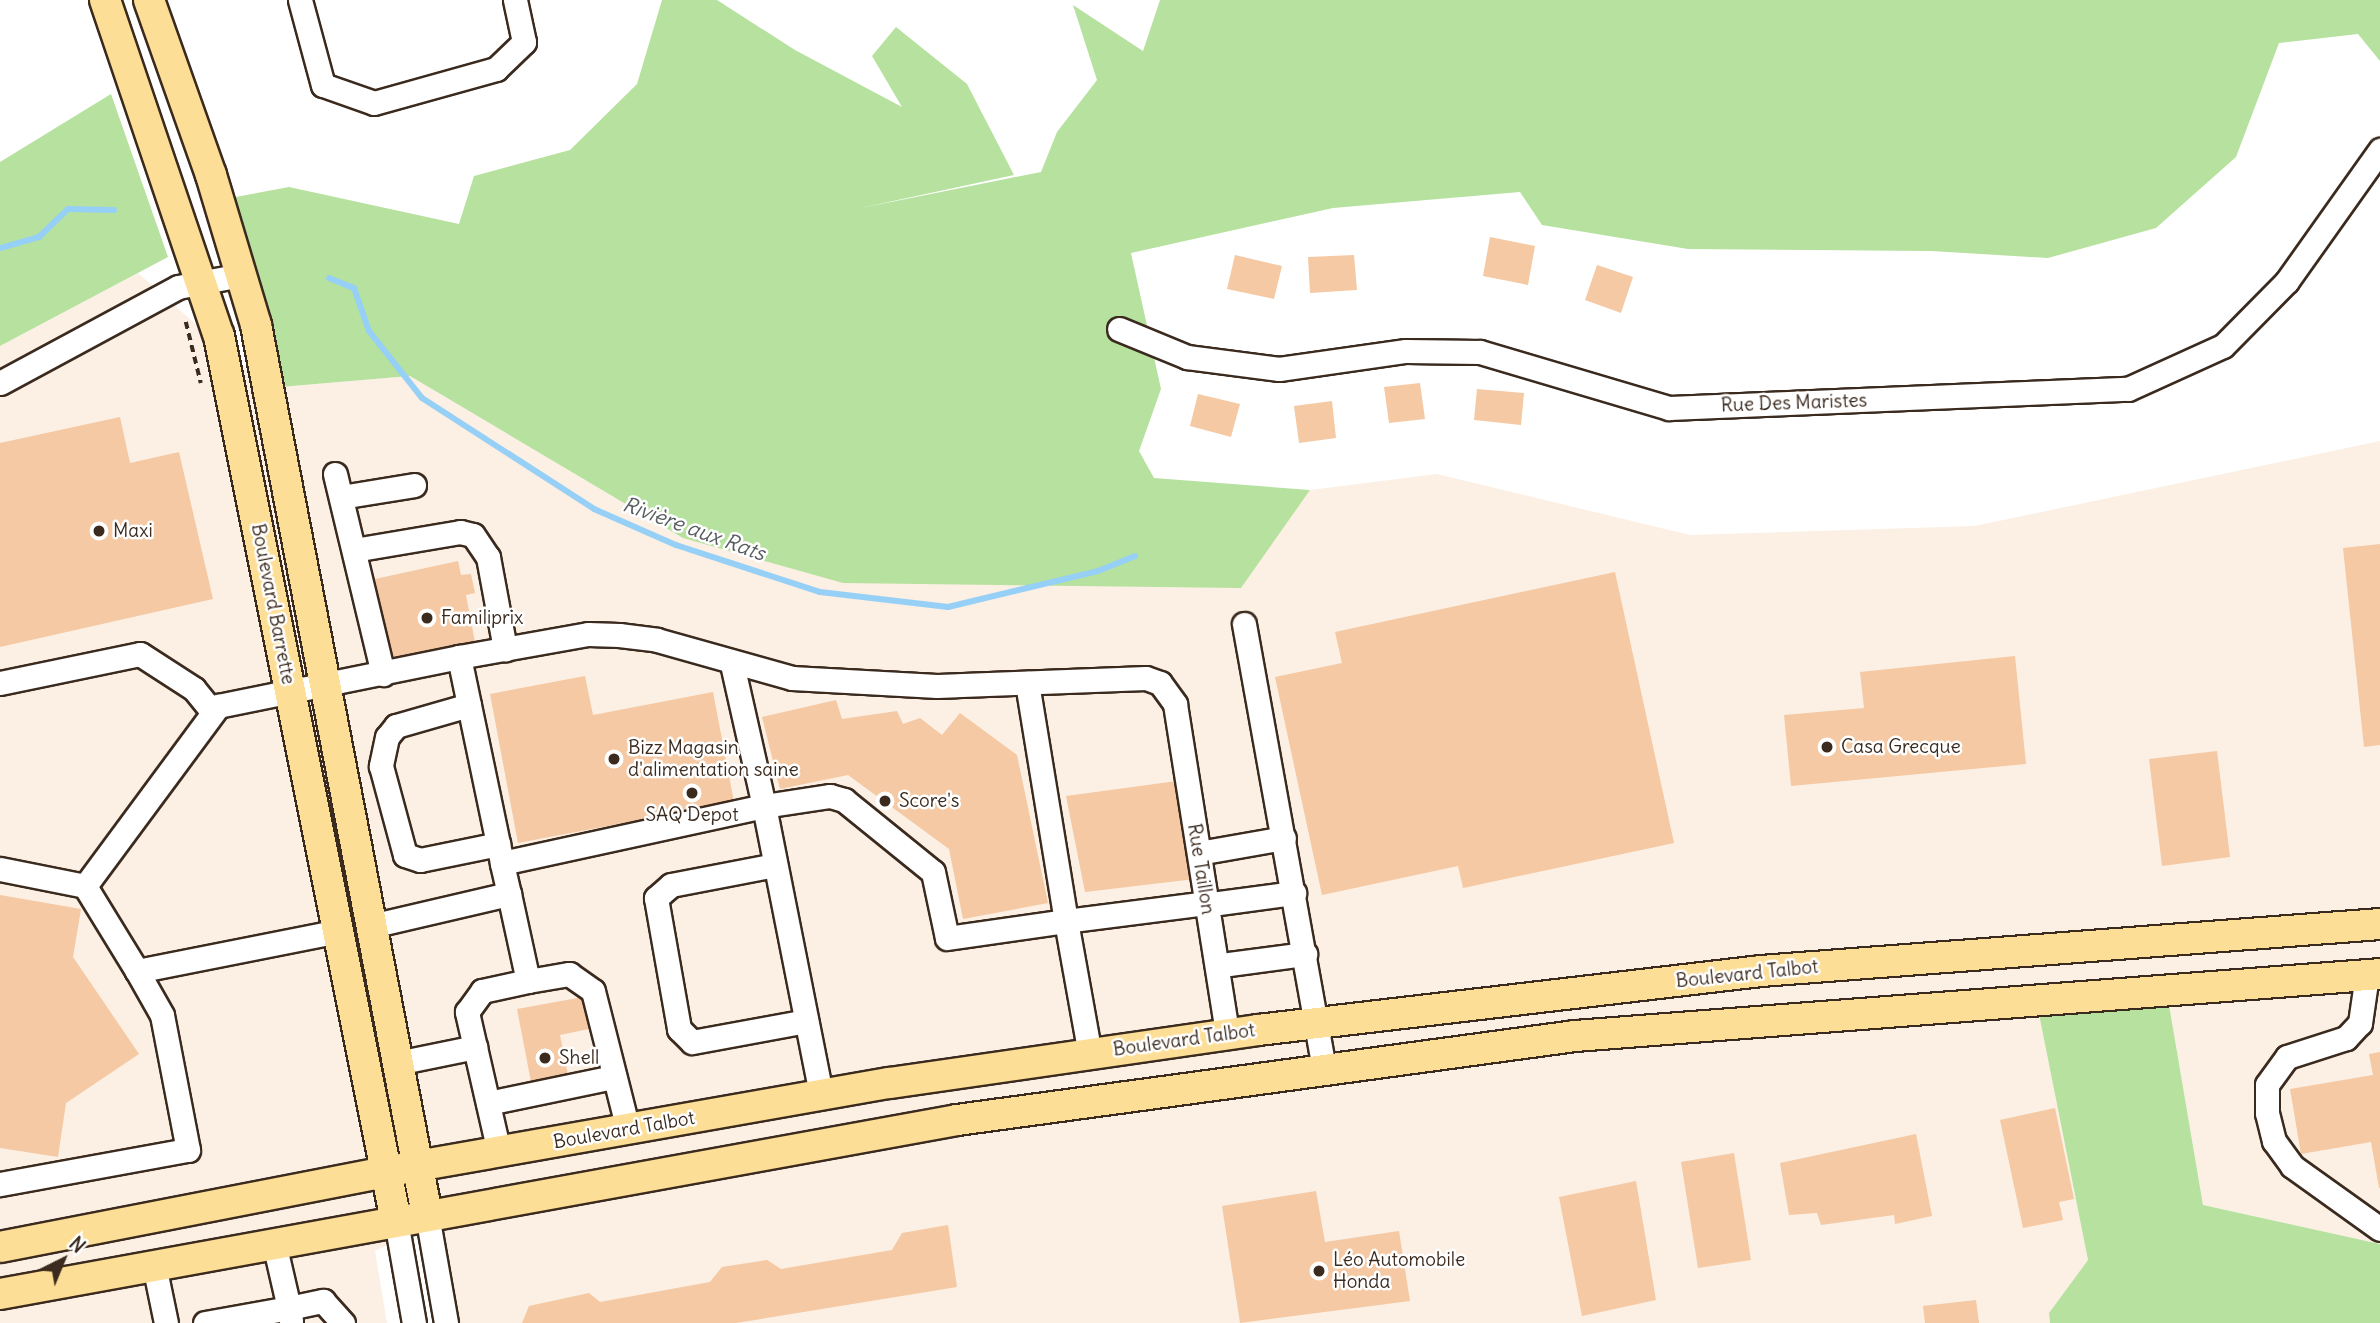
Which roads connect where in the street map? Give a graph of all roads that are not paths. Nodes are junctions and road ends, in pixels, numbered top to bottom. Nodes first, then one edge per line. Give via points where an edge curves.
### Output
1 (105, 0) edge
2 (149, 0) edge
3 (300, 0) edge
4 (516, 0) edge
5 (2380, 150) edge
6 (241, 275) junction
7 (200, 281) junction
8 (1119, 329) dead end
9 (0, 383) edge
10 (335, 474) dead end
11 (414, 485) dead end
12 (341, 497) junction
13 (354, 550) junction
14 (1244, 624) dead end
15 (505, 649) junction
16 (459, 657) junction
17 (732, 664) junction
18 (383, 674) junction
19 (0, 683) edge
20 (1027, 683) junction
21 (325, 687) junction
22 (291, 694) junction
23 (469, 705) junction
24 (211, 710) junction
25 (764, 806) junction
26 (1284, 838) junction
27 (1210, 851) dead end
28 (500, 854) junction
29 (775, 865) junction
30 (0, 869) edge
31 (85, 886) junction
32 (1293, 892) junction
33 (509, 894) junction
34 (1213, 903) junction
35 (1066, 921) junction
36 (2380, 924) edge
37 (371, 926) junction
38 (338, 931) junction
39 (1305, 954) junction
40 (1229, 964) dead end
41 (137, 971) junction
42 (2374, 975) edge
43 (528, 981) junction
44 (806, 1021) junction
45 (1320, 1022) junction
46 (1227, 1034) junction
47 (475, 1047) junction
48 (1090, 1054) junction
49 (397, 1063) junction
50 (1324, 1070) junction
51 (614, 1077) junction
52 (821, 1095) junction
53 (488, 1103) junction
54 (628, 1129) junction
55 (499, 1152) junction
56 (417, 1166) junction
57 (387, 1172) junction
58 (0, 1184) edge
59 (427, 1215) junction
60 (396, 1221) junction
61 (2380, 1229) edge
62 (274, 1243) junction
63 (0, 1247) edge
64 (154, 1265) junction
65 (0, 1294) edge
66 (301, 1314) edge
67 (257, 1318) edge
68 (214, 1322) edge
69 (166, 1323) edge
70 (343, 1323) edge
71 (414, 1323) edge
72 (446, 1323) edge

1 - 7 main road, Boulevard Barrette
2 - 6 main road, Boulevard Barrette
3 - 4 street via 323,85 374,103 496,69 524,42
5 - 8 street, Rue Des Maristes via 2287,281 2223,346 2128,389 1669,408 1480,352 1406,351 1279,369 1187,357
6 - 7 street
6 - 21 main road, Boulevard Barrette via 256,325
7 - 9 street via 171,291
7 - 22 main road, Boulevard Barrette via 219,336
10 - 12 street
11 - 12 street
12 - 13 street
13 - 15 street via 460,532 473,536 488,557
13 - 18 street
14 - 26 street
15 - 16 street
15 - 17 street via 588,634 619,635 657,640
16 - 18 street
16 - 23 street
17 - 20 street via 792,678 937,685
17 - 25 street
18 - 21 street
19 - 24 street via 140,654 194,690
20 - 34 street, Rue Taillon via 1146,678 1160,683 1175,704
20 - 35 street
21 - 22 street
21 - 37 main road, Boulevard Barrette
22 - 24 street
22 - 38 main road, Boulevard Barrette
23 - 28 street
23 - 28 street via 396,726 387,737 381,766 405,855 420,860
24 - 31 street
25 - 28 street
25 - 29 street
25 - 35 street via 830,796 844,800 928,866 947,938
26 - 27 street
26 - 32 street
28 - 33 street
29 - 44 street
29 - 44 street via 671,886 656,898 679,1029 692,1042
30 - 31 street
31 - 41 street
32 - 34 street
32 - 39 street
33 - 37 street
33 - 43 street
34 - 35 street
34 - 46 street, Rue Taillon
35 - 48 street
36 - 45 main road, Boulevard Talbot via 1761,971
37 - 49 main road, Boulevard Barrette
38 - 41 street
38 - 57 main road, Boulevard Barrette
39 - 40 street
39 - 45 street
41 - 58 street via 162,1015 188,1150
42 - 50 main road via 1575,1036
42 - 61 street via 2360,1023 2346,1038 2287,1057 2267,1085 2267,1113 2274,1141 2292,1166
43 - 47 street via 472,998 467,1012
43 - 51 street via 569,974 593,991
44 - 52 street
45 - 46 main road, Boulevard Talbot
45 - 50 street
46 - 48 main road, Boulevard Talbot
47 - 49 street
47 - 53 street
48 - 52 main road, Boulevard Talbot
49 - 56 main road, Boulevard Barrette
50 - 59 main road via 957,1120
51 - 53 street
51 - 54 street
52 - 54 main road, Boulevard Talbot
53 - 55 street
54 - 55 main road, Boulevard Talbot
55 - 56 main road, Boulevard Talbot
56 - 57 main road, Boulevard Talbot
56 - 59 main road, Boulevard Barrette
57 - 60 main road, Boulevard Barrette
57 - 63 main road, Boulevard Talbot
59 - 60 main road
59 - 72 street
60 - 62 main road
60 - 71 street
62 - 64 main road
62 - 66 street
64 - 65 main road
64 - 69 street
66 - 67 street
66 - 70 street via 323,1301
67 - 68 street

